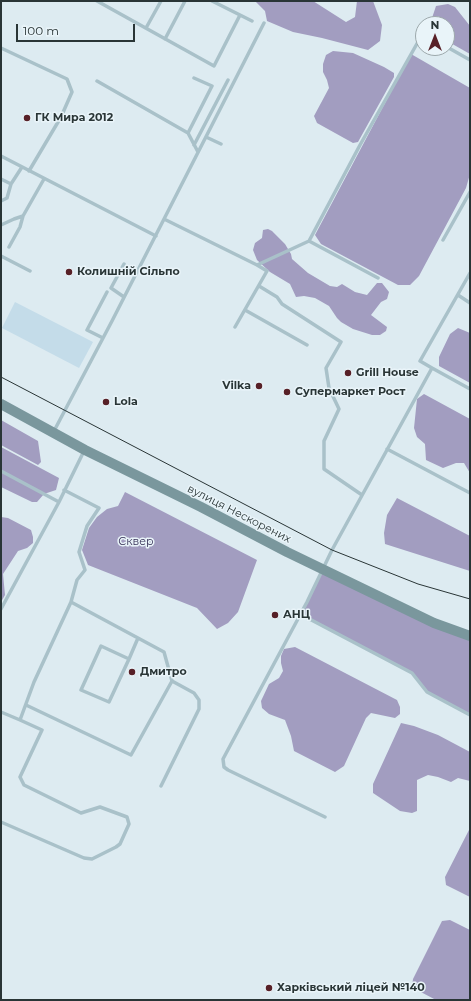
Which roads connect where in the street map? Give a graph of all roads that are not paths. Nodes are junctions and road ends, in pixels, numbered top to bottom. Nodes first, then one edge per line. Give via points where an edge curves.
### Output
1 (97, 1) edge
2 (161, 1) edge
3 (185, 1) edge
4 (212, 1) edge
5 (240, 16) junction
6 (252, 22) dead end
7 (264, 22) dead end
8 (146, 28) junction
9 (165, 39) junction
10 (415, 47) edge
11 (1, 48) edge
12 (455, 52) edge
13 (470, 60) edge
14 (194, 78) dead end
15 (228, 80) dead end
16 (97, 81) dead end
17 (188, 133) junction
18 (206, 137) junction
19 (221, 144) dead end
20 (194, 145) junction
21 (198, 152) junction
22 (1, 156) edge
23 (22, 167) junction
24 (29, 170) junction
25 (1, 178) edge
26 (44, 179) junction
27 (11, 184) junction
28 (470, 192) edge
29 (1, 201) edge
30 (23, 216) junction
31 (164, 219) junction
32 (1, 225) edge
33 (156, 236) junction
34 (443, 240) dead end
35 (309, 241) junction
36 (9, 247) dead end
37 (1, 256) edge
38 (124, 264) dead end
39 (257, 266) junction
40 (30, 271) dead end
41 (470, 273) edge
42 (378, 278) dead end
43 (259, 286) junction
44 (107, 292) dead end
45 (458, 295) junction
46 (124, 297) junction
47 (470, 303) edge
48 (245, 310) junction
49 (235, 327) dead end
50 (103, 338) junction
51 (307, 345) dead end
52 (432, 368) junction
53 (470, 389) edge
54 (1, 404) edge
55 (53, 432) junction
56 (387, 449) junction
57 (85, 450) junction
58 (1, 471) edge
59 (64, 490) junction
60 (470, 494) edge
61 (362, 495) junction
62 (59, 502) junction
63 (323, 570) junction
64 (71, 602) junction
65 (1, 609) edge
66 (300, 614) junction
67 (470, 636) edge
68 (138, 638) junction
69 (129, 659) junction
70 (172, 681) junction
71 (26, 705) junction
72 (1, 712) edge
73 (470, 715) edge
74 (20, 720) junction
75 (161, 786) dead end
76 (324, 817) dead end
77 (1, 822) edge

1 - 8 lane
2 - 8 lane
3 - 9 lane
4 - 5 lane
5 - 6 lane
5 - 9 lane via 214,66
7 - 18 lane
8 - 9 lane
10 - 35 lane
11 - 24 lane via 67,80 72,92 61,117
12 - 13 lane
14 - 17 lane via 212,86
15 - 20 lane
16 - 17 lane
17 - 20 lane
18 - 19 lane
18 - 21 lane
20 - 21 lane
21 - 31 lane
22 - 23 lane
23 - 24 lane
23 - 27 lane
24 - 26 lane
25 - 27 lane
26 - 30 lane
26 - 33 lane
27 - 29 lane via 7,198
28 - 34 lane
30 - 32 lane
30 - 36 lane via 20,228
31 - 33 lane
31 - 39 lane
33 - 46 lane
35 - 39 lane
35 - 42 lane
37 - 40 lane
38 - 46 lane via 112,288
39 - 43 lane via 267,271
41 - 45 lane
43 - 48 lane
43 - 61 lane via 341,342 326,368 329,388 339,409 324,441 324,469
44 - 50 lane via 87,330
45 - 47 lane
45 - 52 lane via 420,361
46 - 50 lane
48 - 49 lane
48 - 51 lane
50 - 55 lane
52 - 53 lane
52 - 56 lane
54 - 55 main road, вулиця Нескорених
55 - 57 main road, вулиця Нескорених
56 - 60 lane
56 - 61 lane
57 - 59 lane
57 - 63 main road, вулиця Нескорених
58 - 62 lane
59 - 62 lane
59 - 64 lane via 99,508 87,526 79,552 85,570 77,580
61 - 63 lane
62 - 65 lane
63 - 66 lane
63 - 67 main road, вулиця Нескорених via 434,623
64 - 68 lane
64 - 71 lane
66 - 73 lane via 412,673 427,692
66 - 76 lane via 223,759 223,764 228,770
68 - 69 lane
68 - 70 lane via 164,652
69 - 69 lane via 109,702 81,690 101,646
70 - 71 lane via 131,754
70 - 75 lane via 194,693 200,705
71 - 74 lane
72 - 74 lane
74 - 77 lane via 42,730 20,777 24,785 80,813 100,807 127,817 129,824 120,844 92,859 84,858

